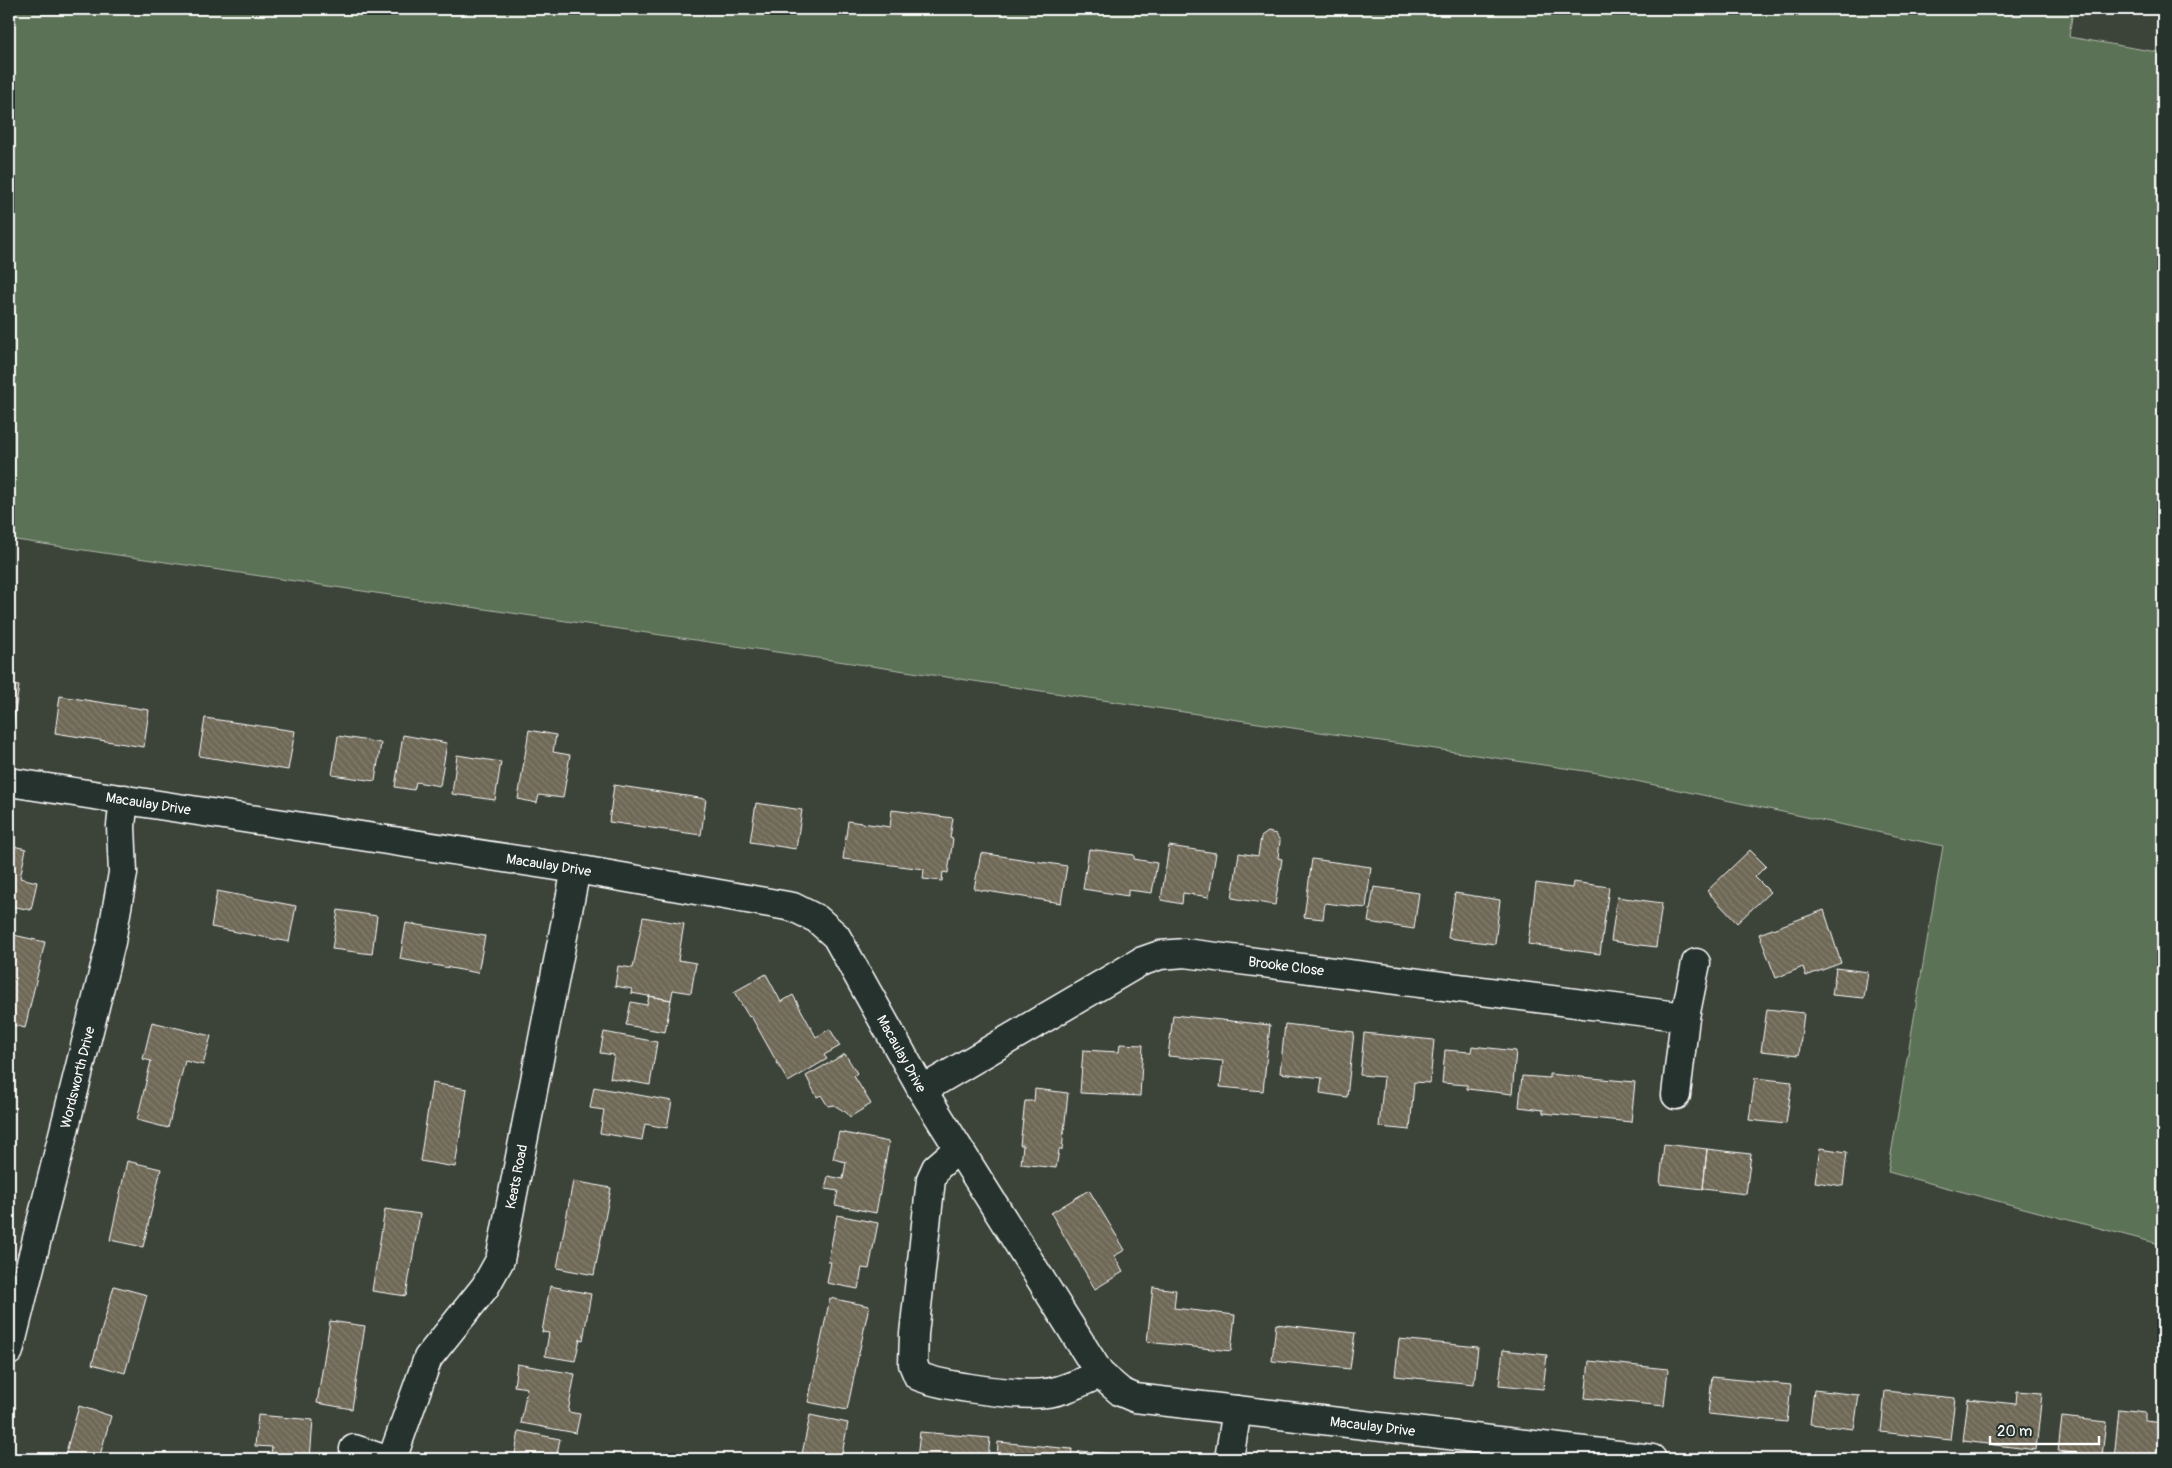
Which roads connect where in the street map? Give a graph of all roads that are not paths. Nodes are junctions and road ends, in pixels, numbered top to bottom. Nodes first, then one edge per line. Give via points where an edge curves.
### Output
1 (9, 782) edge
2 (124, 799) junction
3 (576, 869) junction
4 (1696, 963) dead end
5 (1685, 1017) junction
6 (922, 1090) junction
7 (1676, 1095) dead end
8 (958, 1149) junction
9 (13, 1319) edge
10 (9, 1351) edge
11 (1100, 1374) junction
12 (1237, 1410) junction
13 (354, 1450) dead end
14 (1606, 1457) edge
15 (383, 1459) edge
16 (392, 1459) edge
17 (1229, 1459) edge
18 (1652, 1459) edge

1 - 2 street, Macaulay Drive
2 - 3 street, Macaulay Drive
2 - 9 street, Wordsworth Drive via 121,826 123,873 111,942
3 - 6 street, Macaulay Drive via 793,907 817,919 836,936 850,958
3 - 16 street, Keats Road via 500,1260 485,1287 428,1358
4 - 5 street
5 - 6 street, Brooke Close via 1185,953 1160,955 1140,962
5 - 7 street
6 - 8 street, Macaulay Drive
8 - 11 street, Macaulay Drive
8 - 11 street via 936,1168 931,1178 914,1334 913,1364 918,1376 948,1384 1046,1393
9 - 10 street, Wordsworth Drive
11 - 12 street, Macaulay Drive via 1121,1392 1135,1398
12 - 14 street, Macaulay Drive
12 - 17 street
13 - 15 street
14 - 18 street, Macaulay Drive

